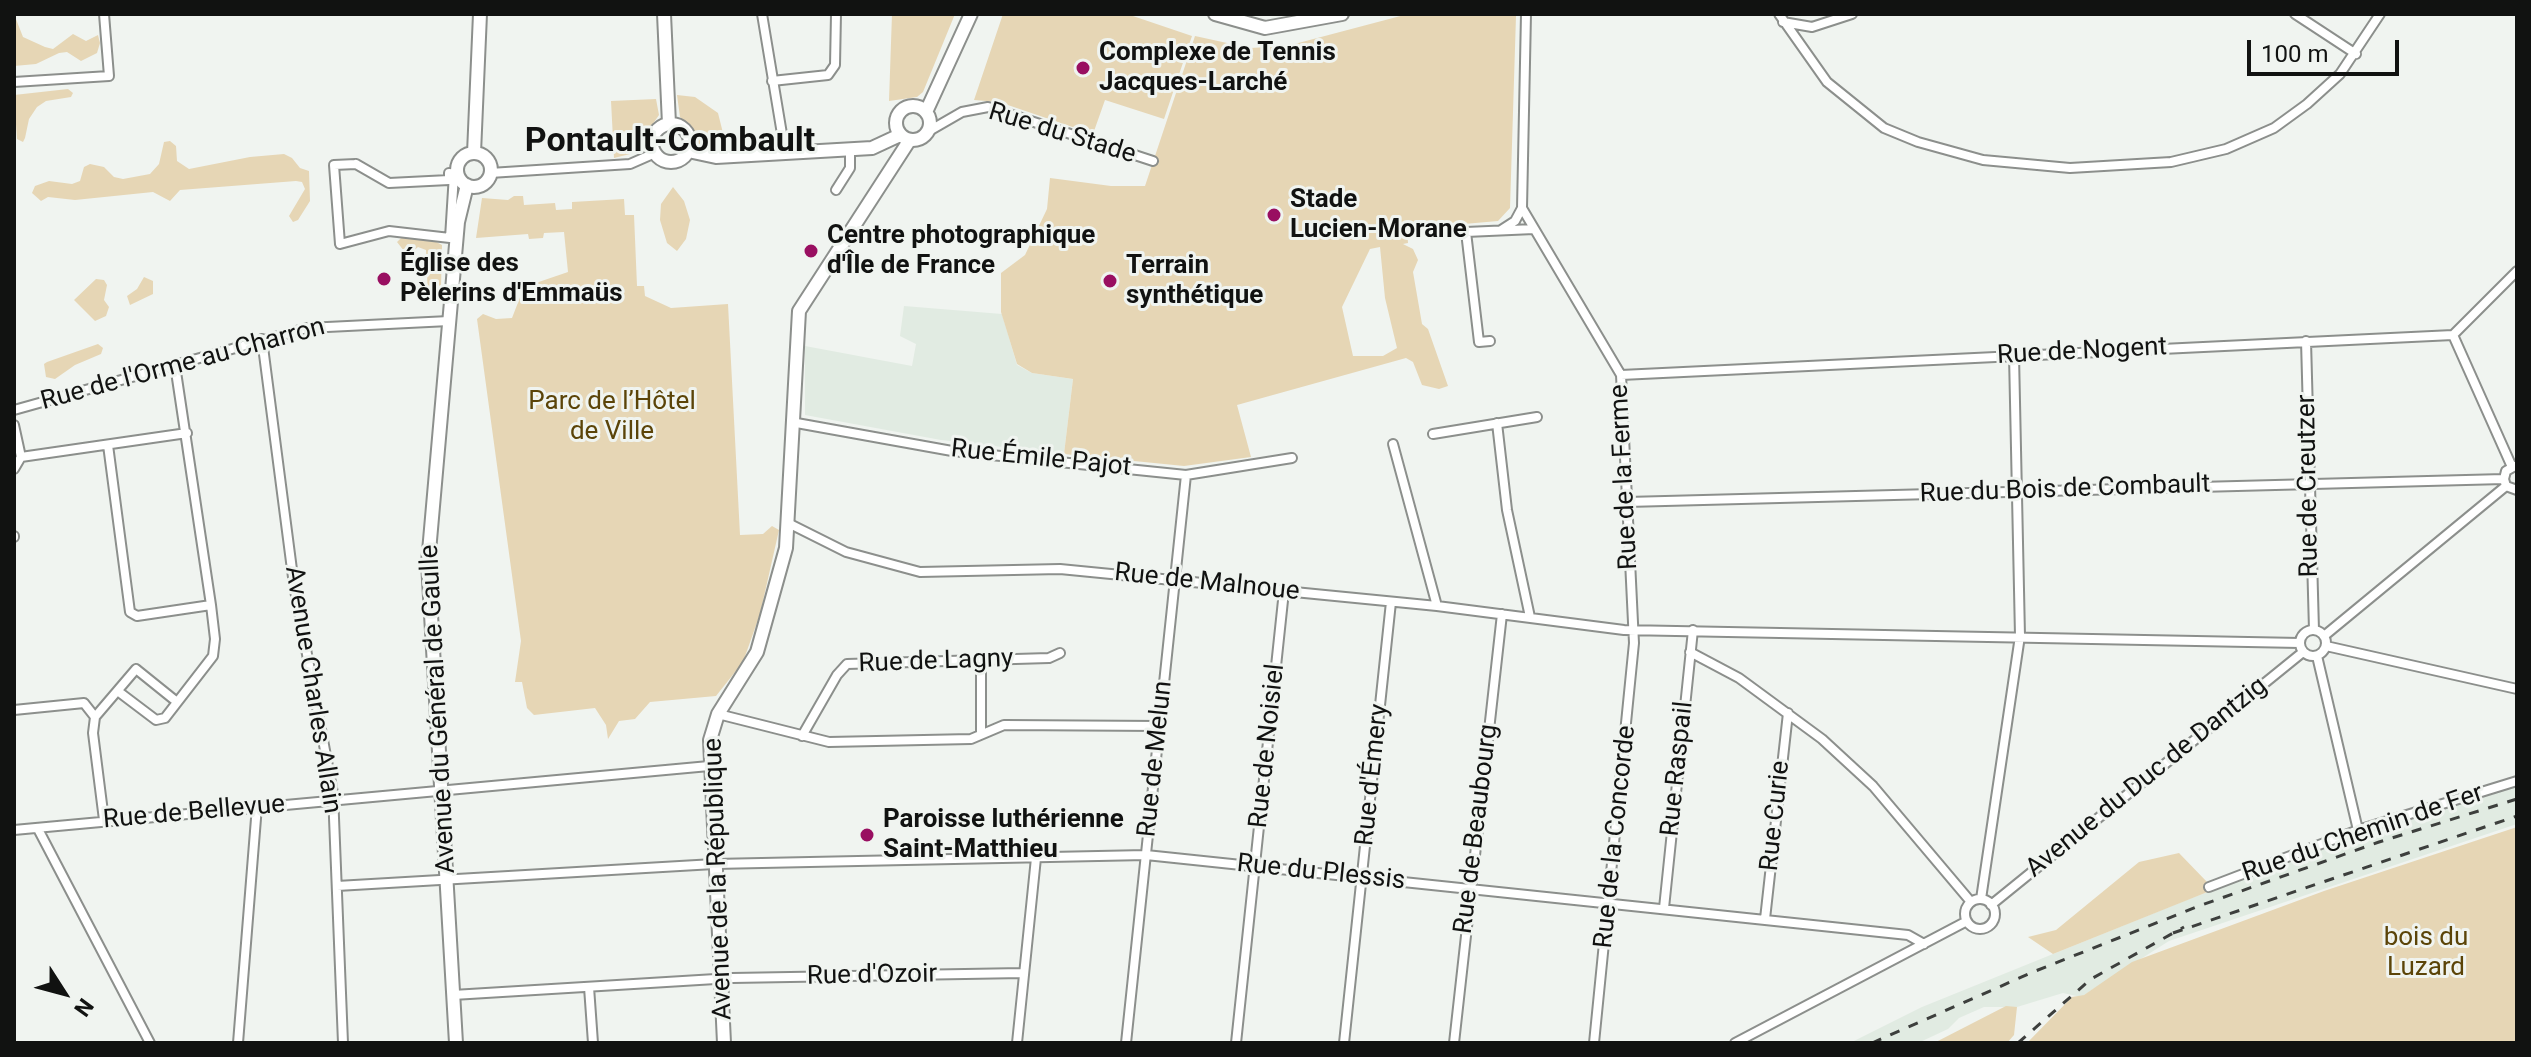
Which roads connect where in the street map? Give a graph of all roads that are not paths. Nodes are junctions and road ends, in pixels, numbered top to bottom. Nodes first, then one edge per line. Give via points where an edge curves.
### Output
1 (104, 14) edge
2 (480, 14) edge
3 (664, 14) edge
4 (762, 14) edge
5 (836, 14) edge
6 (963, 14) edge
7 (971, 14) edge
8 (1215, 14) edge
9 (1234, 14) edge
10 (1313, 14) edge
11 (1342, 14) edge
12 (1526, 14) edge
13 (1852, 14) edge
14 (2295, 14) edge
15 (2380, 14) edge
16 (1781, 18) edge
17 (1812, 27) junction
18 (1794, 40) junction
19 (2356, 54) junction
20 (772, 81) junction
21 (14, 82) edge
22 (921, 109) junction
23 (669, 124) junction
24 (929, 131) junction
25 (905, 138) junction
26 (850, 149) junction
27 (688, 151) junction
28 (785, 152) junction
29 (474, 153) junction
30 (655, 153) junction
31 (1153, 161) dead end
32 (490, 173) junction
33 (467, 185) junction
34 (836, 190) dead end
35 (1522, 208) junction
36 (1534, 229) junction
37 (1500, 231) junction
38 (446, 238) joint
39 (2517, 271) edge
40 (449, 321) junction
41 (2453, 335) junction
42 (262, 339) junction
43 (1490, 341) dead end
44 (2306, 341) junction
45 (2014, 355) junction
46 (175, 365) junction
47 (1621, 375) junction
48 (14, 410) edge
49 (1537, 417) dead end
50 (791, 422) junction
51 (1497, 423) junction
52 (14, 425) edge
53 (187, 433) junction
54 (1433, 434) dead end
55 (15, 436) edge
56 (1393, 444) dead end
57 (108, 445) junction
58 (21, 457) junction
59 (1292, 458) dead end
60 (2514, 466) edge
61 (14, 469) edge
62 (1186, 475) junction
63 (2505, 482) junction
64 (2307, 483) junction
65 (2517, 490) edge
66 (2019, 491) junction
67 (1627, 502) junction
68 (788, 523) junction
69 (1173, 579) junction
70 (1284, 591) junction
71 (1391, 602) junction
72 (211, 605) junction
73 (1437, 606) junction
74 (1502, 614) junction
75 (1530, 617) junction
76 (1693, 630) junction
77 (2314, 630) junction
78 (1633, 631) junction
79 (2020, 636) junction
80 (2325, 641) junction
81 (2301, 647) junction
82 (1690, 652) junction
83 (1060, 653) dead end
84 (2317, 656) junction
85 (981, 659) junction
86 (2517, 689) edge
87 (119, 692) junction
88 (177, 702) junction
89 (14, 710) edge
90 (1788, 713) junction
91 (718, 714) junction
92 (95, 717) junction
93 (1160, 726) junction
94 (981, 734) junction
95 (802, 736) junction
96 (709, 766) junction
97 (2517, 781) edge
98 (443, 790) junction
99 (333, 800) junction
100 (257, 806) junction
101 (104, 820) junction
102 (38, 829) junction
103 (14, 830) edge
104 (2358, 830) junction
105 (1146, 855) junction
106 (1036, 858) junction
107 (714, 864) junction
108 (1255, 865) junction
109 (1362, 877) junction
110 (447, 879) junction
111 (337, 886) junction
112 (2209, 887) dead end
113 (1470, 888) junction
114 (1981, 899) junction
115 (1609, 902) junction
116 (1971, 902) junction
117 (1991, 905) junction
118 (1664, 908) junction
119 (1765, 919) junction
120 (1967, 921) junction
121 (1924, 944) junction
122 (1023, 973) junction
123 (721, 979) junction
124 (589, 987) junction
125 (453, 995) junction
126 (150, 1043) edge
127 (238, 1043) edge
128 (343, 1043) edge
129 (456, 1043) edge
130 (593, 1043) edge
131 (724, 1043) edge
132 (1017, 1043) edge
133 (1126, 1043) edge
134 (1236, 1043) edge
135 (1344, 1043) edge
136 (1454, 1043) edge
137 (1594, 1043) edge
138 (1735, 1043) edge

1 - 21 street via 109,76
2 - 29 street
3 - 23 street
4 - 20 street
5 - 20 street via 835,65 828,75
6 - 22 street
7 - 22 street
8 - 11 street via 1265,28
9 - 10 street via 1269,21
12 - 35 street
13 - 17 street
14 - 19 street
15 - 19 street
16 - 17 street
16 - 18 street
17 - 18 street
18 - 19 street via 1841,96 1884,128 1983,160 2070,168 2156,164 2226,149 2296,113
20 - 28 street
22 - 24 street
22 - 25 street via 904,109 897,116 896,127
23 - 27 street via 685,130
23 - 30 street via 654,135
24 - 25 street via 921,139
24 - 31 street, Rue du Stade via 962,112 988,107
25 - 26 street
25 - 50 street, Avenue de la République via 800,307
26 - 28 street
26 - 34 street via 850,168
27 - 28 street via 716,157
27 - 30 street via 670,162
29 - 32 street via 485,157
29 - 33 street via 464,156 457,169
30 - 32 street via 630,164
32 - 33 street via 482,185
33 - 40 street, Avenue du Général de Gaulle via 458,222
35 - 36 street, Rue de la Ferme
35 - 37 street
36 - 37 street
36 - 47 street, Rue de la Ferme
37 - 43 street via 1466,232 1479,342
38 - 38 street via 379,231 340,244 334,165 356,164 389,183 449,180 449,173 454,174
39 - 41 street
40 - 42 street, Rue de l'Orme au Charron via 344,324
40 - 98 street, Avenue du Général de Gaulle via 428,563
41 - 44 street, Rue de Nogent
41 - 60 street
42 - 46 street, Rue de l'Orme au Charron
42 - 99 street, Avenue Charles Allain via 294,585
44 - 45 street, Rue de Nogent
44 - 64 street, Rue de Creutzer
45 - 47 street, Rue de Nogent
45 - 66 street
46 - 48 street, Rue de l'Orme au Charron
46 - 53 street
47 - 67 street, Rue de la Ferme
49 - 51 street
50 - 62 street, Rue Émile Pajot via 952,451
50 - 68 street, Avenue de la République
51 - 54 street
51 - 75 street via 1507,510
52 - 55 street
53 - 57 street
53 - 72 street
55 - 58 street
56 - 73 street
57 - 58 street
57 - 72 street via 130,612 137,616
58 - 61 street
59 - 62 street, Rue Émile Pajot
60 - 63 street
62 - 69 street, Rue de Melun
63 - 64 street, Rue du Bois de Combault
63 - 65 street
63 - 80 street
64 - 66 street, Rue du Bois de Combault
64 - 77 street, Rue de Creutzer
66 - 67 street, Rue du Bois de Combault
66 - 79 street
67 - 78 street, Rue de la Ferme
68 - 69 street, Rue de Malnoue via 846,552 920,572 1030,567
68 - 91 street, Avenue de la République via 757,652
69 - 70 street, Rue de Malnoue
69 - 93 street, Rue de Melun
70 - 71 street, Rue de Malnoue
70 - 108 street, Rue de Noisiel
71 - 73 street, Rue de Malnoue
71 - 109 street, Rue d'Émery
72 - 88 street via 213,656
73 - 74 street, Rue de Malnoue
74 - 75 street, Rue de Malnoue
74 - 113 street, Rue de Beaubourg
75 - 78 street, Rue de Malnoue
76 - 78 street
76 - 79 street
76 - 82 street, Rue Raspail
77 - 80 street
77 - 81 street, Avenue du Duc de Dantzig via 2306,632
78 - 115 street, Rue de la Concorde
79 - 81 street
79 - 114 street
80 - 84 street
80 - 86 street
81 - 84 street
81 - 117 street, Avenue du Duc de Dantzig
82 - 90 street
82 - 118 street, Rue Raspail
83 - 85 street, Rue de Lagny via 1049,658
84 - 104 street
85 - 94 street
85 - 95 street, Rue de Lagny via 847,664
87 - 88 street via 156,720 165,718
87 - 88 street via 136,669
87 - 92 street
89 - 92 street via 84,703
90 - 116 street via 1873,786
90 - 119 street, Rue Curie
91 - 95 street
91 - 96 street, Avenue de la République
92 - 101 street
93 - 94 street via 1004,725
93 - 105 street, Rue de Melun
94 - 95 street via 971,739 829,742
96 - 98 street, Rue de Bellevue
96 - 107 street, Avenue de la République
97 - 104 street, Rue du Chemin de Fer
98 - 99 street, Rue de Bellevue
98 - 110 street, Avenue du Général de Gaulle
99 - 100 street, Rue de Bellevue
99 - 111 street, Avenue Charles Allain
100 - 101 street, Rue de Bellevue
100 - 127 street
101 - 102 street, Rue de Bellevue
102 - 103 street, Rue de Bellevue
102 - 126 street
104 - 112 street, Rue du Chemin de Fer
105 - 106 street, Rue du Plessis
105 - 108 street, Rue du Plessis
105 - 133 street, Rue de Melun
106 - 107 street, Rue du Plessis
106 - 122 street
107 - 110 street, Rue du Plessis
107 - 123 street, Avenue de la République
108 - 109 street, Rue du Plessis
108 - 134 street, Rue de Noisiel
109 - 113 street, Rue du Plessis
109 - 135 street, Rue d'Émery
110 - 111 street, Rue du Plessis
110 - 125 street, Avenue du Général de Gaulle
111 - 128 street, Avenue Charles Allain
113 - 115 street, Rue du Plessis
113 - 136 street, Rue de Beaubourg
114 - 116 street
114 - 117 street
115 - 118 street, Rue du Plessis
115 - 137 street, Rue de la Concorde
116 - 120 street
117 - 120 street via 1994,918 1988,926 1979,928
118 - 119 street, Rue du Plessis
119 - 121 street, Rue du Plessis via 1908,935
120 - 121 street
121 - 138 street
122 - 123 street, Rue d'Ozoir
122 - 132 street
123 - 124 street, Rue d'Ozoir
123 - 131 street, Avenue de la République
124 - 125 street, Rue d'Ozoir
124 - 130 street
125 - 129 street, Avenue du Général de Gaulle

